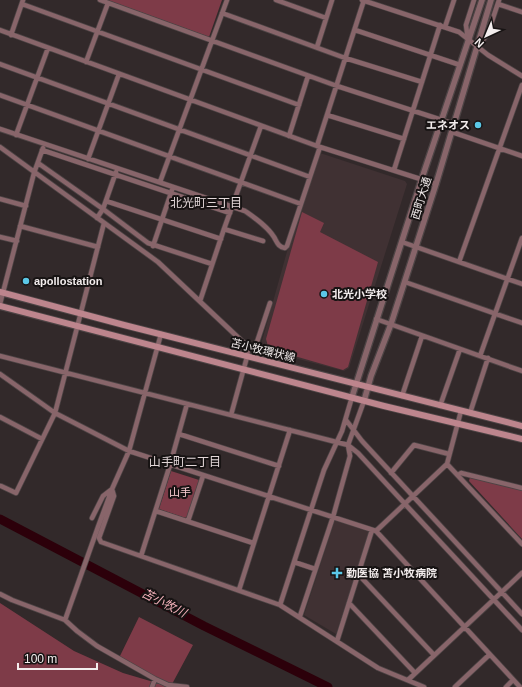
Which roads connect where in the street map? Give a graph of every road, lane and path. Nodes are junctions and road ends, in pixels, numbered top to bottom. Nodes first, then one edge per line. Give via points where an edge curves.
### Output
1 (100, 0) edge
2 (227, 0) edge
3 (276, 0) edge
4 (332, 0) edge
5 (364, 0) edge
6 (454, 0) edge
7 (474, 0) edge
8 (482, 0) edge
9 (491, 0) edge
10 (23, 2) edge
11 (499, 2) edge
12 (108, 3) junction
13 (522, 12) edge
14 (222, 13) junction
15 (326, 18) junction
16 (443, 26) junction
17 (0, 30) edge
18 (355, 30) junction
19 (98, 32) junction
20 (11, 34) junction
21 (468, 40) junction
22 (212, 41) junction
23 (317, 47) junction
24 (478, 47) junction
25 (48, 48) junction
26 (431, 54) junction
27 (346, 58) junction
28 (86, 62) junction
29 (0, 64) edge
30 (460, 65) junction
31 (202, 69) junction
32 (119, 74) junction
33 (308, 76) junction
34 (522, 76) edge
35 (37, 78) junction
36 (422, 82) junction
37 (522, 85) edge
38 (337, 86) junction
39 (0, 94) edge
40 (190, 100) junction
41 (108, 103) junction
42 (27, 104) junction
43 (299, 104) junction
44 (413, 111) junction
45 (327, 115) junction
46 (442, 121) junction
47 (454, 124) junction
48 (261, 126) junction
49 (0, 129) edge
50 (180, 129) junction
51 (99, 130) junction
52 (452, 132) junction
53 (16, 135) junction
54 (289, 136) junction
55 (404, 139) junction
56 (44, 145) junction
57 (318, 146) junction
58 (0, 147) edge
59 (500, 148) junction
60 (42, 150) junction
61 (170, 156) junction
62 (250, 156) junction
63 (522, 156) edge
64 (88, 159) junction
65 (38, 163) junction
66 (117, 169) junction
67 (394, 170) junction
68 (34, 173) junction
69 (115, 175) junction
70 (310, 177) junction
71 (422, 180) junction
72 (160, 182) junction
73 (241, 182) junction
74 (436, 184) junction
75 (173, 187) junction
76 (171, 193) junction
77 (0, 199) edge
78 (106, 201) junction
79 (301, 204) junction
80 (26, 206) junction
81 (232, 206) junction
82 (103, 209) junction
83 (230, 213) junction
84 (97, 218) junction
85 (162, 219) junction
86 (104, 223) junction
87 (20, 226) junction
88 (224, 229) junction
89 (0, 237) edge
90 (221, 239) junction
91 (17, 241) junction
92 (263, 241) dead end
93 (522, 241) edge
94 (402, 242) junction
95 (148, 243) junction
96 (153, 246) junction
97 (98, 247) junction
98 (416, 247) junction
99 (142, 251) junction
100 (459, 262) junction
101 (212, 264) junction
102 (508, 279) junction
103 (404, 282) junction
104 (522, 284) edge
105 (2, 292) edge
106 (200, 302) junction
107 (270, 303) dead end
108 (0, 305) edge
109 (80, 313) junction
110 (496, 314) junction
111 (376, 319) junction
112 (522, 323) edge
113 (391, 324) junction
114 (77, 325) junction
115 (161, 334) junction
116 (422, 336) junction
117 (158, 346) junction
118 (248, 349) junction
119 (460, 349) junction
120 (0, 356) edge
121 (247, 356) junction
122 (480, 356) junction
123 (488, 358) junction
124 (244, 369) junction
125 (522, 371) edge
126 (65, 372) junction
127 (0, 374) edge
128 (356, 384) junction
129 (368, 387) junction
130 (146, 393) junction
131 (402, 396) junction
132 (352, 397) junction
133 (364, 401) junction
134 (187, 404) junction
135 (440, 406) junction
136 (461, 411) junction
137 (55, 413) junction
138 (470, 413) junction
139 (231, 415) junction
140 (0, 417) edge
141 (345, 422) junction
142 (458, 424) junction
143 (522, 426) edge
144 (290, 430) junction
145 (353, 431) junction
146 (179, 434) junction
147 (42, 439) junction
148 (522, 439) edge
149 (336, 443) junction
150 (349, 443) junction
151 (129, 451) junction
152 (449, 454) junction
153 (447, 464) junction
154 (170, 465) junction
155 (279, 466) junction
156 (391, 473) junction
157 (458, 475) junction
158 (203, 476) junction
159 (1, 486) dead end
160 (522, 488) edge
161 (112, 489) junction
162 (412, 496) junction
163 (269, 497) junction
164 (405, 504) junction
165 (156, 511) junction
166 (311, 511) junction
167 (92, 518) dead end
168 (333, 518) junction
169 (188, 521) junction
170 (374, 531) junction
171 (253, 543) junction
172 (522, 544) edge
173 (141, 556) junction
174 (294, 562) junction
175 (315, 569) junction
176 (522, 573) edge
177 (358, 574) junction
178 (238, 590) junction
179 (502, 592) junction
180 (0, 594) edge
181 (494, 600) junction
182 (349, 603) junction
183 (280, 604) junction
184 (522, 614) edge
185 (300, 616) junction
186 (65, 620) junction
187 (464, 628) junction
188 (522, 630) edge
189 (337, 641) junction
190 (434, 655) junction
191 (489, 655) junction
192 (415, 673) junction
193 (155, 679) junction
194 (408, 680) junction
195 (513, 680) junction
196 (152, 687) edge
197 (187, 687) edge
198 (424, 687) edge
199 (456, 687) edge
200 (506, 687) edge
201 (520, 687) edge

1 - 12 street
2 - 14 street
3 - 15 street
4 - 15 street
5 - 16 street
5 - 18 street
6 - 16 street
7 - 21 street via 466,25
8 - 21 street, 西町大通
9 - 24 street, 西町大通
10 - 19 street
10 - 20 street
11 - 13 street
11 - 24 street via 488,33
12 - 19 street
12 - 22 street
14 - 22 street
14 - 23 street
15 - 23 street
16 - 21 street via 459,32
16 - 26 street
17 - 20 street
18 - 26 street
18 - 27 street
19 - 28 street
19 - 31 street
20 - 25 street
21 - 24 street
21 - 30 street, 西町大通
22 - 31 street
22 - 33 street
23 - 27 street
24 - 34 street
24 - 47 street, 西町大通
25 - 28 street
25 - 35 street
26 - 30 street
26 - 36 street
27 - 36 street
27 - 38 street
28 - 32 street
29 - 35 street
30 - 46 street, 西町大通
31 - 40 street
31 - 43 street
32 - 40 street
32 - 41 street
33 - 38 street
33 - 43 street
35 - 41 street
35 - 42 street
36 - 44 street
37 - 59 street
38 - 44 street
38 - 45 street
39 - 42 street
40 - 48 street
40 - 50 street
41 - 50 street
41 - 51 street
42 - 51 street
42 - 53 street
43 - 54 street
44 - 46 street
44 - 55 street
45 - 55 street
45 - 57 street
46 - 47 street
46 - 71 street, 西町大通
47 - 52 street, 西町大通
48 - 54 street
48 - 62 street
49 - 53 street
50 - 61 street
50 - 62 street
51 - 61 street
51 - 64 street
52 - 59 street
52 - 74 street, 西町大通
53 - 56 street
54 - 57 street
55 - 67 street
56 - 60 street
56 - 64 street
57 - 67 street
57 - 70 street
58 - 68 street
59 - 63 street
59 - 100 street
60 - 65 street
60 - 69 street
61 - 72 street
61 - 73 street
62 - 70 street
62 - 73 street
64 - 66 street
65 - 68 street
65 - 82 street
66 - 69 street
66 - 72 street
67 - 71 street
68 - 80 street
68 - 84 street
69 - 76 street
69 - 78 street
70 - 79 street
71 - 74 street
71 - 94 street, 西町大通
72 - 75 street
73 - 79 street
73 - 81 street
74 - 98 street, 西町大通
75 - 76 street
75 - 81 street
76 - 83 street
76 - 85 street
77 - 80 street
78 - 82 street
78 - 85 street
79 - 81 street via 285,248 279,245 254,217
80 - 87 street
81 - 83 street
82 - 84 street
82 - 95 street
83 - 88 street
84 - 86 street
85 - 90 street
85 - 96 street
86 - 97 street
86 - 99 street
87 - 91 street
87 - 97 street
88 - 90 street
88 - 92 street
89 - 91 street
90 - 101 street
91 - 105 street
93 - 102 street
94 - 98 street
94 - 111 street, 西町大通
95 - 96 street
95 - 99 street
96 - 101 street
97 - 109 street
98 - 100 street
98 - 103 street, 西町大通
99 - 106 street via 158,262
100 - 102 street
101 - 106 street
102 - 104 street
102 - 110 street
103 - 110 street
103 - 113 street, 西町大通
105 - 108 street
105 - 109 main road, 苫小牧環状線
106 - 118 street via 240,337
107 - 118 street via 256,345
108 - 114 main road, 苫小牧環状線
109 - 114 street
109 - 115 main road, 苫小牧環状線
110 - 112 street
110 - 122 street
111 - 113 street
111 - 128 street, 西町大通
113 - 116 street
113 - 129 street, 西町大通
114 - 117 main road, 苫小牧環状線
114 - 126 street
115 - 117 street
115 - 121 main road, 苫小牧環状線
116 - 119 street
116 - 131 street
117 - 124 main road, 苫小牧環状線
117 - 130 street
118 - 121 street
119 - 122 street
119 - 135 street
120 - 126 street
121 - 124 street
121 - 128 main road, 苫小牧環状線
122 - 123 street
123 - 125 street
123 - 138 street
124 - 132 main road, 苫小牧環状線
124 - 139 street
126 - 130 street
126 - 137 street
127 - 137 street
128 - 129 main road, 苫小牧環状線
128 - 132 street, 西町大通
129 - 131 main road, 苫小牧環状線
129 - 133 street, 西町大通
130 - 134 street
130 - 151 street
131 - 135 main road, 苫小牧環状線
132 - 133 main road, 苫小牧環状線
132 - 141 street
133 - 142 main road, 苫小牧環状線
133 - 145 street
134 - 139 street
134 - 146 street
135 - 136 main road, 苫小牧環状線
136 - 138 main road, 苫小牧環状線
136 - 142 street
137 - 147 street
137 - 151 street
138 - 143 main road, 苫小牧環状線
139 - 144 street
140 - 147 street
141 - 145 street
141 - 149 street
142 - 148 main road, 苫小牧環状線
142 - 152 street
144 - 149 street
144 - 155 street
145 - 150 street
145 - 156 street
146 - 154 street
146 - 155 street
147 - 159 street via 16,493
149 - 150 street
149 - 166 street
150 - 164 street
150 - 168 street via 350,456
151 - 154 street
151 - 161 street
152 - 153 street
152 - 156 street via 414,445
153 - 157 street
153 - 162 street
154 - 158 street
154 - 165 street
155 - 163 street
156 - 162 street
157 - 160 street via 461,473
157 - 172 street
158 - 163 street
158 - 169 street
161 - 167 street via 103,496
161 - 173 street via 114,496 99,538 101,542
161 - 186 street
162 - 164 street
162 - 179 street
163 - 166 street
163 - 171 street
164 - 170 street
164 - 181 street
165 - 169 street
165 - 173 street
166 - 168 street
166 - 174 street
168 - 170 street
168 - 175 street
169 - 171 street
170 - 177 street
170 - 187 street
171 - 178 street
173 - 178 street
174 - 175 street
174 - 183 street
175 - 185 street
176 - 179 street
177 - 182 street
177 - 190 street
178 - 183 street
179 - 181 street
179 - 184 street
180 - 186 street
181 - 187 street
181 - 188 street
182 - 189 street
182 - 192 street
183 - 185 street
185 - 189 street
186 - 193 street via 97,646
187 - 190 street
187 - 191 street
189 - 194 street via 378,668
190 - 192 street
191 - 195 street
191 - 199 street
192 - 194 street
193 - 196 street
193 - 197 street via 168,685
194 - 198 street
195 - 200 street
195 - 201 street

